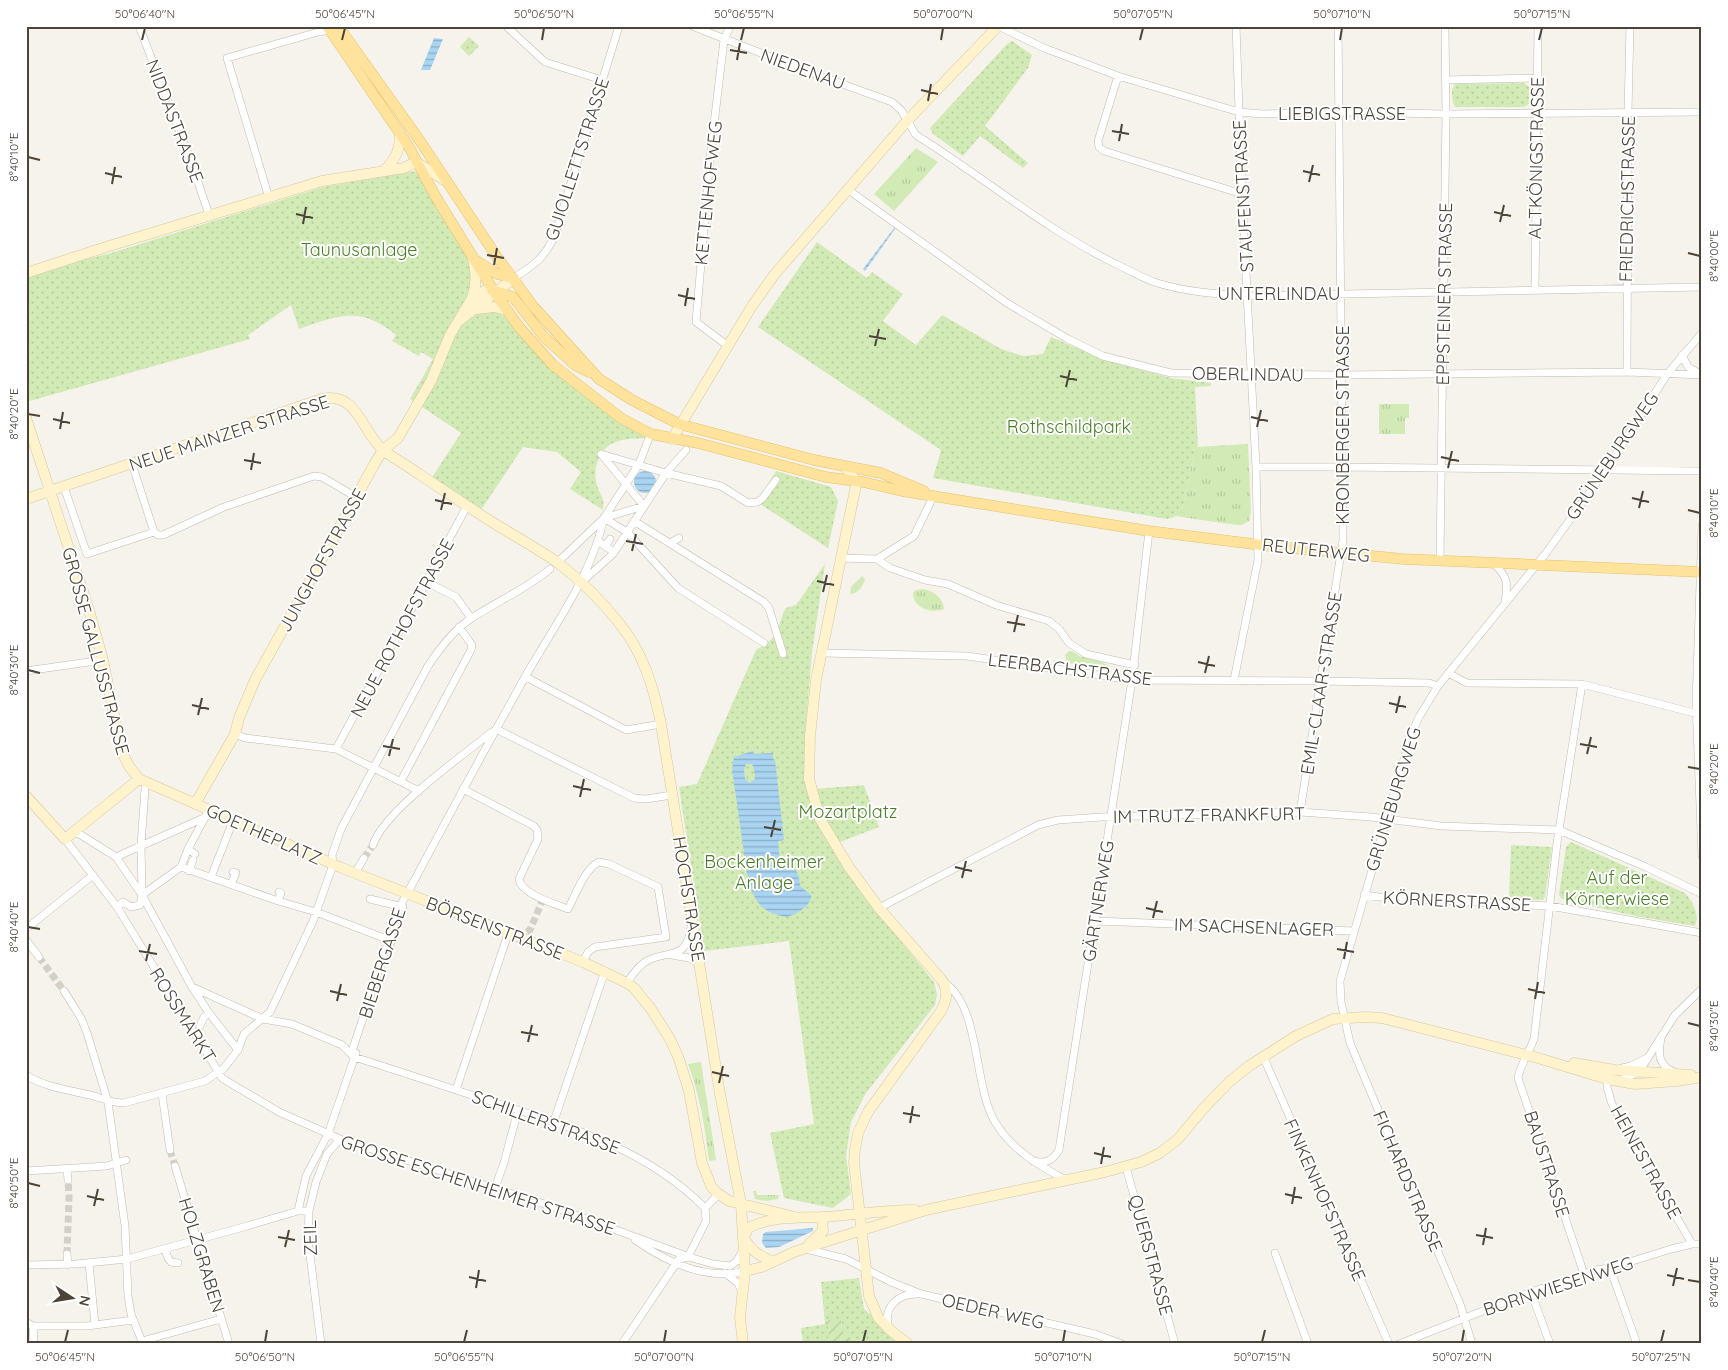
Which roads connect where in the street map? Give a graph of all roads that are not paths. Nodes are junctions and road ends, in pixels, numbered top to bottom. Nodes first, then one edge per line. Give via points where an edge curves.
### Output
1 (139, 26) edge
2 (506, 26) edge
3 (619, 26) edge
4 (692, 26) edge
5 (730, 26) edge
6 (998, 26) edge
7 (1236, 26) edge
8 (1338, 26) edge
9 (1445, 26) edge
10 (1538, 26) edge
11 (1630, 26) edge
12 (332, 28) edge
13 (724, 40) junction
14 (1118, 76) junction
15 (1537, 78) junction
16 (602, 80) junction
17 (1446, 80) junction
18 (1239, 112) junction
19 (1338, 112) junction
20 (1628, 112) junction
21 (1702, 112) edge
22 (1446, 114) junction
23 (1537, 114) junction
24 (907, 121) junction
25 (400, 133) junction
26 (420, 141) junction
27 (416, 162) junction
28 (384, 172) junction
29 (446, 181) junction
30 (847, 189) junction
31 (1242, 194) junction
32 (269, 198) junction
33 (209, 216) junction
34 (472, 257) junction
35 (503, 265) junction
36 (37, 270) junction
37 (26, 273) edge
38 (502, 276) junction
39 (26, 277) edge
40 (514, 278) junction
41 (1702, 287) edge
42 (1626, 288) junction
43 (1535, 290) junction
44 (496, 291) junction
45 (1443, 292) junction
46 (1341, 293) junction
47 (1248, 296) junction
48 (472, 298) junction
49 (476, 310) junction
50 (507, 310) junction
51 (458, 322) junction
52 (1702, 333) edge
53 (728, 346) junction
54 (1682, 355) junction
55 (1627, 372) junction
56 (592, 373) junction
57 (1668, 373) junction
58 (1702, 374) edge
59 (1251, 375) junction
60 (1341, 375) junction
61 (1443, 375) junction
62 (26, 418) edge
63 (680, 424) junction
64 (649, 438) dead end
65 (672, 438) junction
66 (689, 446) junction
67 (383, 450) junction
68 (132, 464) junction
69 (639, 464) junction
70 (1256, 467) junction
71 (1342, 467) junction
72 (846, 468) junction
73 (1442, 469) junction
74 (1605, 471) junction
75 (1702, 471) edge
76 (666, 473) junction
77 (776, 480) dead end
78 (856, 482) junction
79 (626, 483) junction
80 (64, 486) junction
81 (50, 491) junction
82 (934, 496) junction
83 (356, 498) junction
84 (26, 499) edge
85 (467, 506) junction
86 (644, 506) junction
87 (604, 518) junction
88 (634, 521) junction
89 (1702, 526) edge
90 (1149, 531) junction
91 (154, 532) junction
92 (627, 532) junction
93 (679, 538) dead end
94 (607, 541) junction
95 (670, 544) junction
96 (1257, 545) junction
97 (614, 552) junction
98 (1342, 553) junction
99 (841, 558) junction
100 (876, 558) junction
101 (560, 560) dead end
102 (1440, 561) junction
103 (1494, 564) junction
104 (1535, 566) junction
105 (550, 569) dead end
106 (1701, 572) edge
107 (426, 582) junction
108 (581, 583) junction
109 (1504, 604) junction
110 (471, 618) junction
111 (459, 627) junction
112 (764, 643) dead end
113 (822, 653) junction
114 (783, 654) dead end
115 (103, 660) junction
116 (1135, 665) junction
117 (26, 671) edge
118 (1448, 673) junction
119 (526, 677) junction
120 (1132, 680) junction
121 (1234, 680) junction
122 (1320, 681) junction
123 (1582, 684) junction
124 (1438, 686) junction
125 (1699, 715) edge
126 (661, 724) junction
127 (496, 729) junction
128 (235, 734) junction
129 (336, 749) junction
130 (375, 767) junction
131 (402, 781) junction
132 (142, 784) junction
133 (463, 789) junction
134 (419, 791) junction
135 (672, 795) junction
136 (26, 796) edge
137 (195, 804) junction
138 (1300, 812) junction
139 (208, 814) junction
140 (1111, 817) junction
141 (1387, 819) junction
142 (233, 821) junction
143 (1559, 830) junction
144 (69, 835) junction
145 (141, 845) junction
146 (373, 845) tunnel mouth
147 (188, 849) junction
148 (1702, 856) edge
149 (116, 857) junction
150 (364, 858) tunnel mouth
151 (333, 864) junction
152 (181, 868) junction
153 (360, 869) junction
154 (189, 871) junction
155 (234, 872) dead end
156 (93, 875) junction
157 (211, 877) junction
158 (231, 884) junction
159 (1702, 889) edge
160 (279, 892) dead end
161 (142, 894) junction
162 (407, 894) junction
163 (1702, 894) edge
164 (1364, 895) junction
165 (370, 898) dead end
166 (278, 901) junction
167 (401, 906) junction
168 (1550, 906) junction
169 (117, 907) junction
170 (879, 908) junction
171 (316, 912) junction
172 (691, 918) junction
173 (1095, 921) junction
174 (26, 929) edge
175 (1354, 931) junction
176 (1702, 933) edge
177 (508, 934) junction
178 (26, 940) edge
179 (391, 941) junction
180 (671, 955) junction
181 (39, 957) tunnel mouth
182 (583, 962) junction
183 (699, 963) junction
184 (605, 972) junction
185 (627, 983) junction
186 (944, 983) junction
187 (192, 987) junction
188 (1702, 989) edge
189 (64, 991) tunnel mouth
190 (209, 1013) junction
191 (1345, 1018) junction
192 (262, 1019) junction
193 (200, 1026) dead end
194 (1663, 1032) junction
195 (238, 1050) junction
196 (353, 1056) junction
197 (1263, 1056) junction
198 (1533, 1057) junction
199 (1646, 1058) junction
200 (218, 1071) junction
201 (1638, 1072) junction
202 (1676, 1073) junction
203 (26, 1075) edge
204 (1613, 1076) junction
205 (1702, 1076) edge
206 (456, 1090) junction
207 (162, 1094) junction
208 (108, 1102) junction
209 (518, 1110) junction
210 (554, 1121) junction
211 (328, 1134) junction
212 (340, 1139) junction
213 (170, 1150) tunnel mouth
214 (126, 1160) dead end
215 (1033, 1161) junction
216 (116, 1162) junction
217 (175, 1166) tunnel mouth
218 (1126, 1167) junction
219 (67, 1169) junction
220 (26, 1171) edge
221 (68, 1180) tunnel mouth
222 (1066, 1180) junction
223 (495, 1188) junction
224 (719, 1194) junction
225 (742, 1204) junction
226 (705, 1208) junction
227 (926, 1210) junction
228 (298, 1211) junction
229 (309, 1212) junction
230 (859, 1214) junction
231 (795, 1217) junction
232 (822, 1217) junction
233 (861, 1230) junction
234 (628, 1235) junction
235 (197, 1240) junction
236 (744, 1243) junction
237 (1692, 1244) junction
238 (1702, 1244) edge
239 (165, 1249) junction
240 (803, 1249) junction
241 (1275, 1253) dead end
242 (68, 1254) tunnel mouth
243 (690, 1255) junction
244 (127, 1259) junction
245 (773, 1262) junction
246 (89, 1263) junction
247 (178, 1263) dead end
248 (677, 1264) junction
249 (26, 1265) edge
250 (68, 1265) junction
251 (866, 1268) junction
252 (1610, 1268) junction
253 (744, 1271) junction
254 (724, 1273) junction
255 (1584, 1274) junction
256 (1530, 1292) junction
257 (742, 1293) junction
258 (921, 1294) junction
259 (1465, 1317) junction
260 (221, 1319) junction
261 (133, 1320) junction
262 (30, 1324) edge
263 (94, 1325) junction
264 (890, 1330) junction
265 (143, 1342) edge
266 (34, 1344) edge
267 (229, 1344) edge
268 (321, 1344) edge
269 (622, 1344) edge
270 (743, 1344) edge
271 (908, 1344) edge
272 (1122, 1344) edge
273 (1176, 1344) edge
274 (1308, 1344) edge
275 (1389, 1344) edge
276 (1399, 1344) edge
277 (1472, 1344) edge
278 (1550, 1344) edge
279 (1637, 1344) edge

1 - 33 street, NIDDASTRASSE
2 - 16 street via 545,62
3 - 16 street, GUIOLLETTSTRASSE
4 - 13 street, NIEDENAU
5 - 13 street, KETTENHOFWEG
6 - 14 street, LIEBIGSTRASSE via 1044,48
6 - 24 main road
7 - 18 street, STAUFENSTRASSE
8 - 19 street, KRONBERGER STRASSE
9 - 17 street, EPPSTEINER STRASSE
10 - 15 street, ALTKÖNIGSTRASSE
11 - 20 street, FRIEDRICHSTRASSE
12 - 25 main road
12 - 26 main road
12 - 32 street via 228,58
13 - 24 street, NIEDENAU via 892,102
13 - 53 street, KETTENHOFWEG via 696,322
14 - 18 street, LIEBIGSTRASSE
14 - 31 street via 1098,141 1099,147
15 - 17 street
15 - 23 street, ALTKÖNIGSTRASSE
16 - 40 street, GUIOLLETTSTRASSE via 555,235 540,260
17 - 22 street, EPPSTEINER STRASSE
18 - 19 street, LIEBIGSTRASSE
18 - 31 street, STAUFENSTRASSE
19 - 22 street, LIEBIGSTRASSE
19 - 46 street, KRONBERGER STRASSE
20 - 21 street, LIEBIGSTRASSE
20 - 23 street, LIEBIGSTRASSE
20 - 42 street, FRIEDRICHSTRASSE
22 - 23 street, LIEBIGSTRASSE
22 - 45 street, EPPSTEINER STRASSE
23 - 43 street, ALTKÖNIGSTRASSE
24 - 30 main road
24 - 47 street, UNTERLINDAU via 916,135 1063,235 1106,259 1153,282 1184,290
25 - 27 main road
25 - 28 main road via 397,154
26 - 27 main road
26 - 29 main road
27 - 28 main road
27 - 29 main road
27 - 34 main road
28 - 32 main road via 322,182
29 - 35 main road
30 - 53 main road via 774,275
30 - 59 street, OBERLINDAU via 1007,303 1103,356 1171,373
31 - 47 street, STAUFENSTRASSE
32 - 33 main road
33 - 36 main road
34 - 38 main road
34 - 44 main road
34 - 48 main road via 476,273
35 - 38 main road
35 - 40 main road
36 - 37 main road
36 - 39 main road
38 - 40 main road
38 - 44 main road
40 - 44 main road
40 - 56 main road via 541,316
41 - 42 street, UNTERLINDAU
42 - 43 street, UNTERLINDAU
42 - 55 street, FRIEDRICHSTRASSE
43 - 45 street, UNTERLINDAU
44 - 48 main road via 484,291
44 - 49 main road
44 - 50 main road
44 - 56 main road via 513,297 544,337 575,365
45 - 46 street, UNTERLINDAU
45 - 61 street, EPPSTEINER STRASSE
46 - 47 street, UNTERLINDAU
46 - 60 street, KRONBERGER STRASSE
47 - 59 street, STAUFENSTRASSE
48 - 51 main road, JUNGHOFSTRASSE
49 - 50 main road via 494,307
49 - 51 main road
50 - 65 main road via 553,365 592,396 637,428
51 - 67 main road, JUNGHOFSTRASSE via 431,381 398,438
52 - 54 street, GRÜNEBURGWEG
53 - 63 main road
54 - 57 street, GRÜNEBURGWEG
54 - 58 street, OBERLINDAU via 1688,367
55 - 57 street, OBERLINDAU
55 - 61 street, OBERLINDAU
56 - 63 main road via 632,400
57 - 58 street, OBERLINDAU
57 - 74 street, GRÜNEBURGWEG
59 - 60 street, OBERLINDAU
59 - 70 street, STAUFENSTRASSE
60 - 61 street, OBERLINDAU
60 - 71 street, KRONBERGER STRASSE
61 - 73 street, EPPSTEINER STRASSE
62 - 81 main road, GROSSE GALLUSSTRASSE
63 - 65 main road
63 - 72 main road
64 - 69 street
65 - 66 main road
66 - 76 street
66 - 78 main road
67 - 68 main road, NEUE MAINZER STRASSE via 350,404 328,398
67 - 83 main road, JUNGHOFSTRASSE
67 - 85 main road, NEUE MAINZER STRASSE
68 - 80 main road, NEUE MAINZER STRASSE
68 - 91 street
69 - 76 street
69 - 79 street
69 - 79 street via 601,454
70 - 71 street
70 - 96 street, STAUFENSTRASSE
71 - 73 street
71 - 98 street, KRONBERGER STRASSE
72 - 78 main road
72 - 82 main road, REUTERWEG via 881,473
73 - 74 street
73 - 102 street, EPPSTEINER STRASSE
74 - 75 street
74 - 104 street, GRÜNEBURGWEG
76 - 77 street via 721,486 748,503 762,499
76 - 86 street
78 - 82 main road, REUTERWEG
78 - 99 main road
79 - 86 street
79 - 87 street
80 - 81 main road, NEUE MAINZER STRASSE
80 - 91 street via 87,554
81 - 84 main road, NEUE MAINZER STRASSE
81 - 115 main road, GROSSE GALLUSSTRASSE
82 - 90 main road, REUTERWEG
82 - 100 street via 914,536
83 - 91 street via 317,476 224,507 163,535
83 - 128 main road, JUNGHOFSTRASSE via 255,680
85 - 107 street, NEUE ROTHOFSTRASSE
85 - 108 main road, NEUE MAINZER STRASSE via 557,563
86 - 87 street
86 - 88 street
87 - 92 street
87 - 94 street
87 - 101 street
88 - 92 street
88 - 95 street
89 - 106 street
90 - 96 main road, REUTERWEG
90 - 116 street, GÄRTNERWEG
92 - 97 street
92 - 112 street via 678,588
93 - 95 street
94 - 97 street
94 - 108 street
95 - 114 street via 764,602 769,608
96 - 98 main road, REUTERWEG
96 - 121 street, STAUFENSTRASSE via 1258,560
97 - 108 street
98 - 102 main road, REUTERWEG
98 - 122 street, EMIL-CLAAR-STRASSE
99 - 100 street
99 - 113 main road
100 - 116 street via 890,568 948,584 996,605 1049,621 1086,654
102 - 103 main road, REUTERWEG
103 - 104 main road, REUTERWEG
103 - 109 street via 1507,583
104 - 106 main road, REUTERWEG
104 - 109 street, GRÜNEBURGWEG
105 - 110 street via 536,581
106 - 125 street
107 - 110 street via 456,597
107 - 129 street, NEUE ROTHOFSTRASSE
108 - 119 street, BIEBERGASSE
108 - 126 main road, HOCHSTRASSE via 619,624 638,653 652,684
109 - 118 street, GRÜNEBURGWEG
110 - 111 street
111 - 130 street via 428,666
111 - 131 street via 472,645 471,650
113 - 120 street, LEERBACHSTRASSE via 967,656
113 - 170 main road via 810,736 809,779 820,819
115 - 117 street
115 - 132 main road, GROSSE GALLUSSTRASSE via 124,754
116 - 120 street, GÄRTNERWEG
118 - 123 street via 1467,683
118 - 124 street, GRÜNEBURGWEG
119 - 126 street via 626,730
119 - 127 street, BIEBERGASSE
120 - 121 street, LEERBACHSTRASSE
120 - 140 street, GÄRTNERWEG
121 - 122 street, LEERBACHSTRASSE
122 - 124 street, LEERBACHSTRASSE via 1429,683
122 - 138 street, EMIL-CLAAR-STRASSE
123 - 125 street
123 - 143 street, BAUSTRASSE
124 - 141 street, GRÜNEBURGWEG via 1411,735
125 - 148 street
126 - 135 main road, HOCHSTRASSE
127 - 133 street, BIEBERGASSE
127 - 134 street
127 - 135 street via 638,800
128 - 129 street
128 - 137 main road, JUNGHOFSTRASSE
129 - 130 street
130 - 131 street
130 - 151 street via 341,829 332,855
131 - 134 street
132 - 137 main road
132 - 144 main road
132 - 145 street, ROSSMARKT
133 - 162 street, BIEBERGASSE
133 - 182 street, BÖRSENSTRASSE via 537,830 538,839 520,874 520,883 525,890 568,910 586,874 599,862 658,887 666,937 595,947
134 - 146 street via 376,835
135 - 172 main road, HOCHSTRASSE
136 - 144 main road
137 - 139 main road, GOETHEPLATZ
138 - 140 street, IM TRUTZ FRANKFURT
138 - 141 street, IM TRUTZ FRANKFURT
139 - 142 main road, GOETHEPLATZ
139 - 145 street
139 - 147 street
140 - 170 street, IM TRUTZ FRANKFURT via 1058,820 1038,825
140 - 173 street, GÄRTNERWEG
141 - 143 street, IM TRUTZ FRANKFURT via 1441,826
141 - 164 street, GRÜNEBURGWEG
142 - 151 main road, GOETHEPLATZ
142 - 157 street
143 - 163 street
143 - 168 street, BAUSTRASSE
144 - 149 street, ROSSMARKT via 81,834
144 - 156 street, ROSSMARKT
145 - 149 street
145 - 161 street, ROSSMARKT
147 - 152 street
147 - 154 street via 196,853
149 - 161 street, ROSSMARKT
150 - 153 street
151 - 153 main road, GOETHEPLATZ
151 - 171 street
152 - 154 street
152 - 161 street
153 - 162 main road, BÖRSENSTRASSE
154 - 157 street
155 - 158 street
156 - 169 street, ROSSMARKT
156 - 174 street
157 - 158 street
158 - 166 street
159 - 163 street
160 - 166 street
161 - 169 street via 140,905 131,907 124,902
161 - 187 street, ROSSMARKT
162 - 167 street, BIEBERGASSE
162 - 177 main road, BÖRSENSTRASSE
164 - 168 street, KÖRNERSTRASSE
164 - 175 street, GRÜNEBURGWEG
165 - 167 street
166 - 171 street
167 - 179 street, BIEBERGASSE
168 - 176 street
168 - 198 street, BAUSTRASSE
169 - 200 street, ROSSMARKT
170 - 186 main road
171 - 179 street
171 - 192 street via 270,1012
172 - 180 street via 687,942
172 - 183 main road, HOCHSTRASSE
173 - 175 street, IM SACHSENLAGER
173 - 215 street, GÄRTNERWEG via 1060,1150 1050,1161
175 - 191 street, GRÜNEBURGWEG via 1340,981
177 - 182 main road, BÖRSENSTRASSE
177 - 206 street
178 - 181 street
179 - 196 street, BIEBERGASSE
180 - 183 street
180 - 185 street via 646,961
182 - 184 main road, BÖRSENSTRASSE
183 - 225 main road, HOCHSTRASSE
184 - 185 main road, BÖRSENSTRASSE
184 - 210 street
185 - 224 main road, BÖRSENSTRASSE via 651,1009 679,1059 689,1091 702,1163 707,1178
186 - 215 street via 950,987 967,1017 987,1105 994,1121 1011,1143
186 - 230 main road via 946,994 941,1011 872,1106 860,1129 854,1163
187 - 190 street, ROSSMARKT
187 - 192 street, ROSSMARKT
188 - 194 street via 1675,1015
189 - 208 street via 87,1033
190 - 193 street
190 - 195 street, ROSSMARKT
191 - 197 main road via 1332,1019 1310,1028
191 - 198 main road via 1382,1018
191 - 259 street, FICHARDSTRASSE via 1350,1043
192 - 195 street via 244,1034
192 - 196 street, ROSSMARKT via 292,1024 342,1045
194 - 199 street
194 - 202 street via 1659,1054 1665,1068
195 - 200 street
196 - 206 street, SCHILLERSTRASSE
196 - 211 street, BIEBERGASSE
197 - 218 main road via 1229,1082 1178,1139 1160,1153
197 - 275 street, FINKENHOFSTRASSE
198 - 204 main road
198 - 255 street, BAUSTRASSE via 1519,1070 1518,1078
199 - 201 street
199 - 204 street
200 - 207 street via 206,1081
200 - 211 street, ROSSMARKT via 222,1078 279,1112
201 - 202 main road
201 - 204 main road
202 - 205 main road
203 - 208 street via 48,1085
204 - 205 main road via 1638,1084
204 - 237 street, HEINESTRASSE via 1607,1087 1612,1104
206 - 209 street, SCHILLERSTRASSE
207 - 208 street via 124,1103
207 - 213 street
208 - 216 street
209 - 210 street, SCHILLERSTRASSE
209 - 223 street
210 - 226 street, SCHILLERSTRASSE via 647,1162
211 - 212 street, GROSSE ESCHENHEIMER STRASSE
211 - 228 street, ZEIL via 306,1176
212 - 223 street, GROSSE ESCHENHEIMER STRASSE
212 - 229 street, ZEIL via 327,1154
214 - 216 street
215 - 222 street
216 - 219 street via 107,1166
216 - 244 street
217 - 235 street, HOLZGRABEN
218 - 222 main road
218 - 273 street, QUERSTRASSE
219 - 220 street
219 - 221 street
222 - 227 main road
223 - 234 street, GROSSE ESCHENHEIMER STRASSE
224 - 225 main road
224 - 226 street
225 - 231 main road
225 - 236 main road, HOCHSTRASSE
226 - 243 street via 706,1221
227 - 230 main road
227 - 233 main road
228 - 229 street
228 - 235 street
229 - 268 street, ZEIL via 308,1239
230 - 232 main road
230 - 233 main road
231 - 232 main road
231 - 236 main road via 753,1225 748,1228
232 - 240 main road via 823,1231
233 - 240 main road
233 - 251 main road
234 - 243 street, GROSSE ESCHENHEIMER STRASSE
234 - 248 street, GROSSE ESCHENHEIMER STRASSE
235 - 239 street
235 - 260 street, HOLZGRABEN
236 - 243 street, GROSSE ESCHENHEIMER STRASSE via 737,1261 730,1266 713,1264
236 - 245 main road
236 - 253 main road, HOCHSTRASSE
237 - 238 street, BORNWIESENWEG
237 - 252 street, BORNWIESENWEG
239 - 244 street
239 - 247 street via 171,1262
240 - 245 main road, GROSSE ESCHENHEIMER STRASSE
240 - 251 street, OEDER WEG via 846,1259
241 - 274 street
242 - 250 street
243 - 248 street
244 - 246 street
244 - 261 street via 128,1296
245 - 253 main road, GROSSE ESCHENHEIMER STRASSE
246 - 250 street
246 - 263 street
248 - 254 street, GROSSE ESCHENHEIMER STRASSE via 705,1272
248 - 269 street
249 - 250 street
251 - 258 street, OEDER WEG
251 - 264 main road via 873,1307
252 - 255 street, BORNWIESENWEG
252 - 279 street
253 - 254 street, GROSSE ESCHENHEIMER STRASSE
253 - 257 main road, HOCHSTRASSE
254 - 257 street via 738,1283
255 - 256 street, BORNWIESENWEG
256 - 259 street, BORNWIESENWEG
256 - 278 street
257 - 270 main road, HOCHSTRASSE
258 - 264 street, OEDER WEG via 906,1295 892,1304 887,1318
258 - 272 street, OEDER WEG via 1095,1334
259 - 276 street, BORNWIESENWEG
259 - 277 street, FICHARDSTRASSE
260 - 265 street
260 - 267 street, HOLZGRABEN
261 - 263 street
261 - 265 street
262 - 263 street via 61,1327
262 - 266 street
264 - 271 main road

